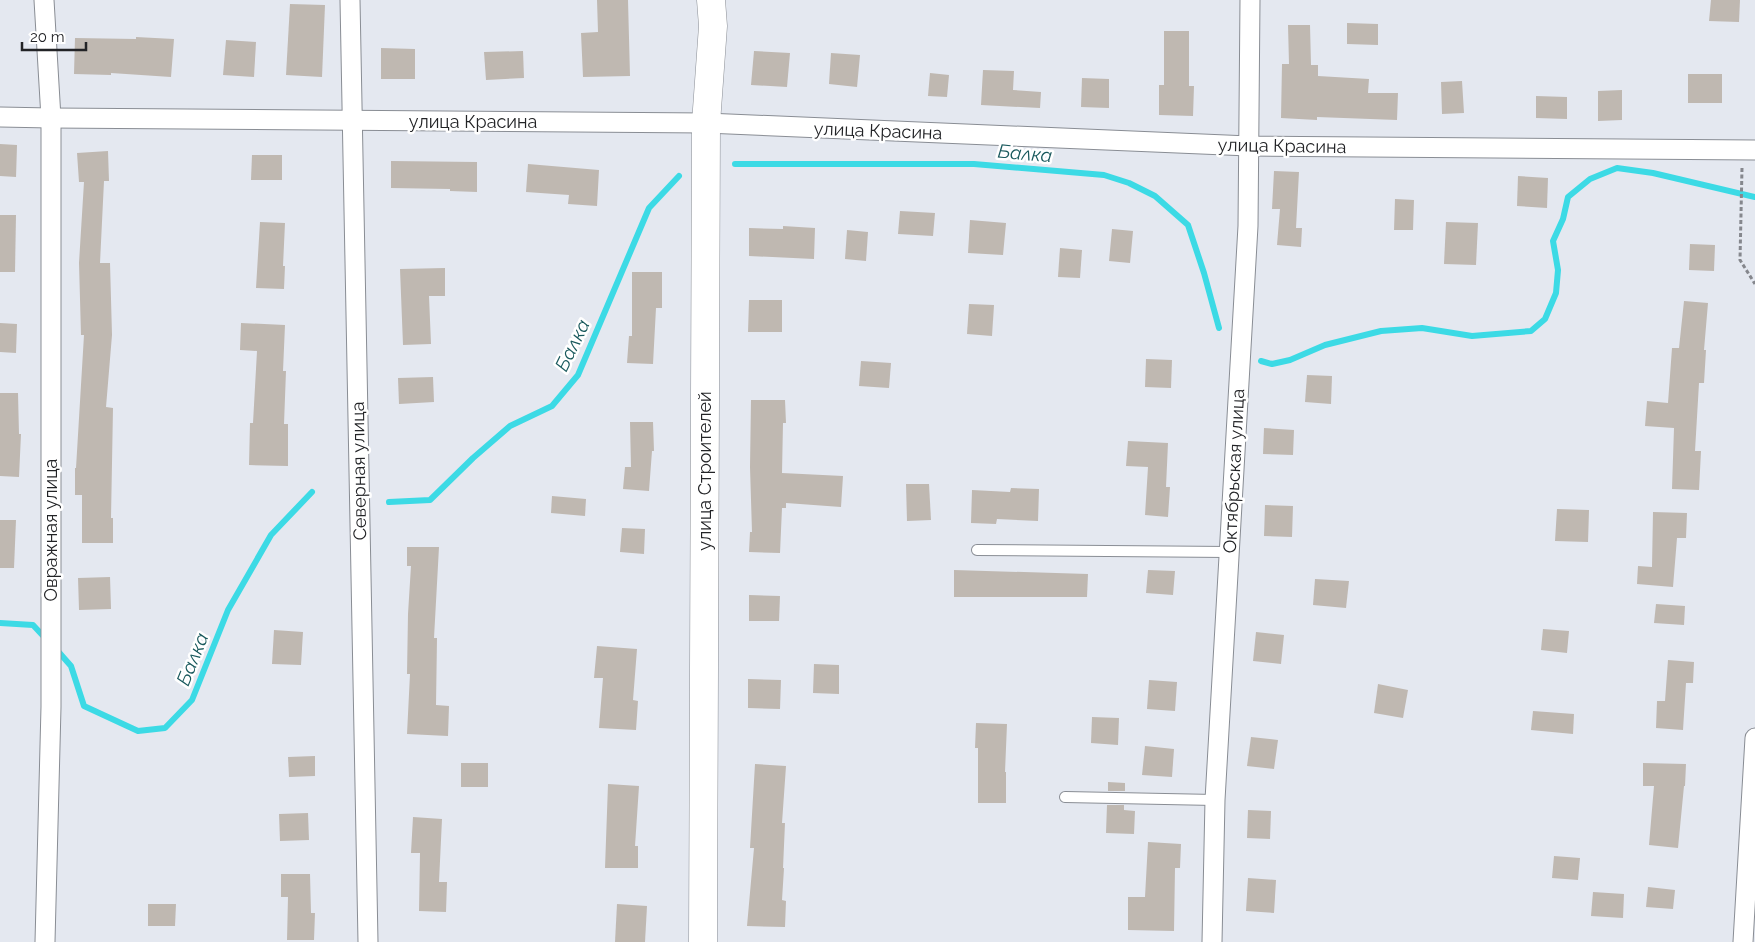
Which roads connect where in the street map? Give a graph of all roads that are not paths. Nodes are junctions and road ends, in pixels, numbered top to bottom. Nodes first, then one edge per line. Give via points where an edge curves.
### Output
1 (44, 0) edge
2 (350, 0) edge
3 (711, 0) edge
4 (1250, 0) edge
5 (0, 116) edge
6 (51, 118) junction
7 (353, 121) junction
8 (706, 124) junction
9 (1249, 146) junction
10 (1755, 150) edge
11 (977, 550) dead end
12 (1229, 552) junction
13 (1755, 738) edge
14 (1065, 797) dead end
15 (1215, 800) junction
16 (46, 942) edge
17 (368, 942) edge
18 (703, 942) edge
19 (1212, 942) edge
20 (1743, 942) edge

1 - 6 street, Овражная улица
2 - 7 street, Северная улица
3 - 8 street, улица Строителей
4 - 9 street, Октябрьская улица
5 - 6 street, улица Красина
6 - 7 street, улица Красина
6 - 16 street, Овражная улица via 51,707
7 - 8 street, улица Красина
7 - 17 street, Северная улица
8 - 9 street, улица Красина
8 - 18 street, улица Строителей
9 - 10 street, улица Красина
9 - 12 street, Октябрьская улица via 1248,226
11 - 12 lane
12 - 15 street, Октябрьская улица
13 - 20 street
14 - 15 lane
15 - 19 street, Октябрьская улица

